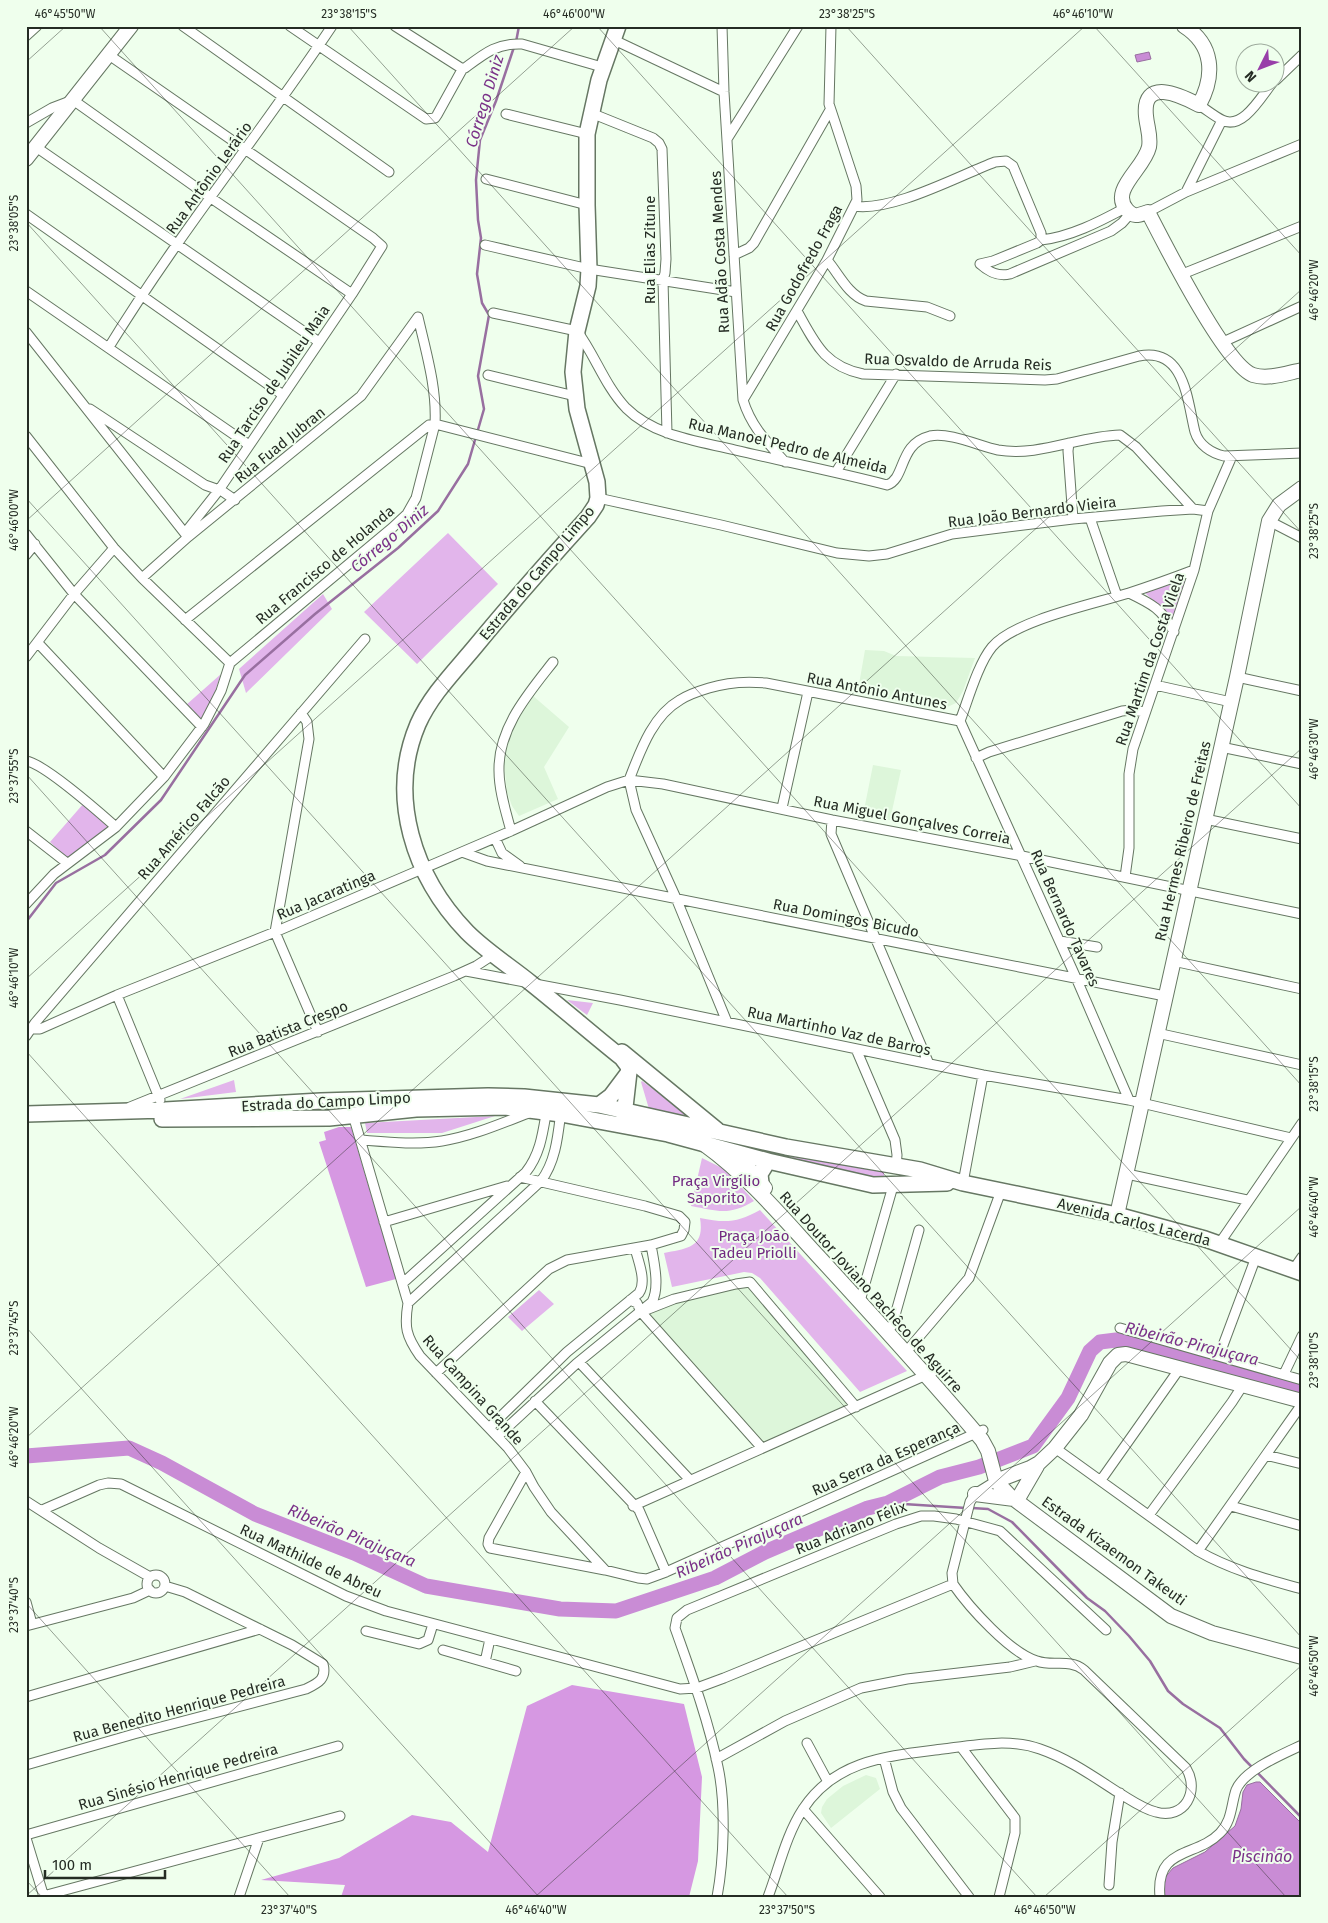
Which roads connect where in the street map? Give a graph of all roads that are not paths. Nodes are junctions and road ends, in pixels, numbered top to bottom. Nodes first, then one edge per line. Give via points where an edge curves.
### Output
1 (37, 26) edge
2 (131, 26) edge
3 (184, 26) edge
4 (290, 26) edge
5 (332, 26) edge
6 (395, 26) edge
7 (722, 26) edge
8 (798, 26) edge
9 (840, 26) edge
10 (1184, 26) edge
11 (831, 30) edge
12 (615, 33) edge
13 (26, 36) edge
14 (319, 46) junction
15 (110, 55) junction
16 (1302, 55) edge
17 (602, 67) junction
18 (461, 68) junction
19 (1286, 70) edge
20 (724, 92) junction
21 (1265, 92) edge
22 (284, 97) junction
23 (73, 100) junction
24 (1199, 105) junction
25 (830, 110) junction
26 (591, 113) junction
27 (506, 114) dead end
28 (1222, 120) junction
29 (29, 121) edge
30 (53, 125) junction
31 (587, 134) junction
32 (727, 139) junction
33 (1302, 144) edge
34 (36, 147) junction
35 (246, 150) junction
36 (26, 159) edge
37 (389, 172) dead end
38 (486, 179) dead end
39 (1186, 192) junction
40 (211, 198) junction
41 (587, 205) junction
42 (854, 206) junction
43 (1127, 211) junction
44 (1148, 212) junction
45 (26, 214) edge
46 (1302, 226) edge
47 (1041, 240) junction
48 (485, 245) dead end
49 (176, 246) junction
50 (734, 255) junction
51 (827, 260) junction
52 (589, 270) junction
53 (1180, 276) junction
54 (662, 280) junction
55 (26, 291) edge
56 (736, 292) junction
57 (352, 294) junction
58 (141, 295) junction
59 (1302, 306) edge
60 (797, 310) junction
61 (494, 313) dead end
62 (950, 316) dead end
63 (418, 317) joint
64 (577, 331) junction
65 (26, 332) edge
66 (319, 342) junction
67 (1223, 342) junction
68 (109, 347) junction
69 (1302, 370) edge
70 (896, 374) junction
71 (488, 375) dead end
72 (283, 395) junction
73 (575, 396) junction
74 (743, 400) junction
75 (82, 404) junction
76 (435, 424) junction
77 (667, 433) junction
78 (26, 436) edge
79 (1069, 444) junction
80 (249, 445) junction
81 (1302, 453) edge
82 (1232, 456) junction
83 (785, 462) junction
84 (592, 464) junction
85 (836, 472) junction
86 (219, 490) junction
87 (1299, 491) edge
88 (598, 498) junction
89 (235, 500) junction
90 (1193, 509) junction
91 (1208, 512) junction
92 (1090, 518) junction
93 (1073, 519) junction
94 (1269, 521) junction
95 (26, 534) edge
96 (186, 535) junction
97 (1302, 538) edge
98 (35, 544) junction
99 (114, 548) junction
100 (26, 555) edge
101 (1194, 570) junction
102 (142, 578) junction
103 (1129, 593) junction
104 (74, 594) junction
105 (1117, 596) junction
106 (185, 620) junction
107 (1174, 632) junction
108 (365, 639) dead end
109 (38, 643) junction
110 (26, 657) edge
111 (553, 662) dead end
112 (230, 663) junction
113 (1237, 677) junction
114 (1155, 685) junction
115 (1302, 691) edge
116 (808, 692) junction
117 (1231, 702) junction
118 (1145, 712) junction
119 (301, 713) junction
120 (960, 721) junction
121 (202, 727) junction
122 (1221, 747) junction
123 (976, 758) junction
124 (26, 761) edge
125 (1302, 764) edge
126 (164, 777) junction
127 (629, 780) junction
128 (782, 808) junction
129 (1205, 819) junction
130 (832, 820) junction
131 (116, 827) junction
132 (26, 831) edge
133 (511, 831) junction
134 (495, 838) junction
135 (1302, 839) edge
136 (462, 852) junction
137 (1022, 856) junction
138 (68, 863) junction
139 (422, 868) junction
140 (522, 868) junction
141 (1125, 877) junction
142 (1189, 890) junction
143 (676, 898) junction
144 (26, 904) edge
145 (1302, 914) edge
146 (275, 932) junction
147 (874, 938) junction
148 (1060, 941) junction
149 (1097, 947) dead end
150 (495, 953) junction
151 (1173, 961) junction
152 (466, 971) junction
153 (1078, 980) junction
154 (535, 984) junction
155 (1302, 989) edge
156 (117, 995) junction
157 (1165, 996) junction
158 (727, 1022) junction
159 (29, 1032) edge
160 (318, 1032) junction
161 (1158, 1033) junction
162 (856, 1049) junction
163 (929, 1064) junction
164 (1302, 1065) edge
165 (629, 1072) junction
166 (983, 1075) junction
167 (1135, 1102) junction
168 (161, 1103) junction
169 (599, 1105) junction
170 (551, 1107) junction
171 (354, 1108) junction
172 (513, 1108) junction
173 (692, 1108) junction
174 (26, 1114) edge
175 (624, 1118) junction
176 (502, 1123) junction
177 (1302, 1123) edge
178 (26, 1124) edge
179 (690, 1125) junction
180 (668, 1134) junction
181 (721, 1134) junction
182 (1291, 1138) junction
183 (361, 1140) junction
184 (700, 1142) junction
185 (735, 1152) junction
186 (768, 1161) junction
187 (898, 1168) junction
188 (1127, 1174) junction
189 (520, 1177) junction
190 (541, 1181) junction
191 (761, 1183) junction
192 (963, 1183) junction
193 (510, 1185) junction
194 (897, 1185) junction
195 (1001, 1190) junction
196 (1247, 1200) junction
197 (1117, 1215) junction
198 (384, 1222) junction
199 (919, 1230) dead end
200 (1219, 1244) junction
201 (651, 1245) junction
202 (635, 1248) junction
203 (1256, 1257) junction
204 (1302, 1257) edge
205 (1297, 1271) edge
206 (402, 1283) junction
207 (861, 1296) junction
208 (630, 1300) junction
209 (408, 1303) junction
210 (641, 1312) junction
211 (892, 1326) junction
212 (1120, 1328) dead end
213 (1302, 1336) edge
214 (908, 1349) junction
215 (1220, 1356) junction
216 (579, 1362) junction
217 (1180, 1368) junction
218 (436, 1373) junction
219 (930, 1374) junction
220 (1284, 1374) junction
221 (1302, 1380) edge
222 (1243, 1385) junction
223 (535, 1401) junction
224 (1302, 1403) edge
225 (856, 1407) junction
226 (490, 1427) junction
227 (980, 1432) junction
228 (498, 1436) junction
229 (762, 1448) junction
230 (1056, 1448) junction
231 (991, 1450) joint
232 (1266, 1455) junction
233 (1039, 1462) junction
234 (1302, 1464) edge
235 (526, 1472) junction
236 (998, 1474) junction
237 (690, 1480) junction
238 (1102, 1480) junction
239 (976, 1496) junction
240 (1014, 1499) junction
241 (65, 1500) junction
242 (26, 1501) edge
243 (633, 1506) junction
244 (1231, 1506) junction
245 (42, 1510) junction
246 (1149, 1515) junction
247 (965, 1520) junction
248 (63, 1524) junction
249 (1302, 1526) edge
250 (1198, 1551) junction
251 (605, 1570) junction
252 (666, 1572) junction
253 (150, 1577) junction
254 (953, 1584) junction
255 (165, 1586) junction
256 (1302, 1589) edge
257 (150, 1590) junction
258 (26, 1602) edge
259 (434, 1624) junction
260 (29, 1625) edge
261 (260, 1630) junction
262 (1106, 1630) dead end
263 (366, 1632) dead end
264 (490, 1639) junction
265 (442, 1650) dead end
266 (1302, 1657) edge
267 (1035, 1661) junction
268 (485, 1662) junction
269 (516, 1670) dead end
270 (697, 1688) junction
271 (26, 1697) edge
272 (807, 1743) dead end
273 (1302, 1745) edge
274 (338, 1746) dead end
275 (961, 1747) junction
276 (884, 1758) junction
277 (716, 1759) junction
278 (26, 1765) edge
279 (828, 1782) junction
280 (1120, 1793) junction
281 (803, 1809) junction
282 (340, 1816) dead end
283 (26, 1837) edge
284 (259, 1838) junction
285 (1109, 1886) dead end
286 (44, 1896) edge
287 (239, 1897) edge
288 (717, 1897) edge
289 (768, 1897) edge
290 (880, 1897) edge
291 (970, 1897) edge
292 (999, 1897) edge
293 (1160, 1897) edge

1 - 13 street
2 - 15 street
3 - 22 street
4 - 14 street
5 - 14 street, Rua Antônio Lerário
6 - 18 street
7 - 20 street, Rua Adão Costa Mendes
8 - 32 street
9 - 11 street
10 - 24 street via 1199,37 1208,58 1208,85
11 - 25 street, Rua Godofredo Fraga
12 - 17 main road, Estrada do Campo Limpo
12 - 20 street
14 - 18 street via 426,119 435,118
14 - 22 street, Rua Antônio Lerário
15 - 23 street
15 - 35 street
16 - 19 street
17 - 18 street via 512,44 494,48
17 - 26 main road, Estrada do Campo Limpo
20 - 32 street, Rua Adão Costa Mendes
21 - 28 street via 1245,116 1230,122
22 - 35 street, Rua Antônio Lerário
22 - 37 street
23 - 29 street
23 - 30 street
23 - 40 street
24 - 28 street
24 - 43 street via 1166,91 1151,96 1146,108 1149,146 1121,196
25 - 42 street, Rua Godofredo Fraga via 856,186
25 - 50 street via 754,243
26 - 31 main road, Estrada do Campo Limpo
26 - 54 street, Rua Elias Zitune via 644,134 661,146 666,259
27 - 31 street
28 - 39 street
29 - 30 street via 40,118
30 - 34 street
31 - 41 main road, Estrada do Campo Limpo
32 - 50 street, Rua Adão Costa Mendes
33 - 39 street
34 - 36 street
34 - 49 street
35 - 40 street, Rua Antônio Lerário
35 - 57 street, Rua Tarciso de Jubileu Maia via 382,245
38 - 41 street
39 - 44 street
40 - 49 street, Rua Antônio Lerário
40 - 57 street
41 - 52 main road, Estrada do Campo Limpo
42 - 47 street via 892,204 1006,160 1013,166
42 - 51 street, Rua Godofredo Fraga
43 - 44 street via 1137,216
43 - 47 street
43 - 47 street via 1122,223 1111,231 1010,274 992,273 980,264
44 - 53 street
45 - 58 street
46 - 53 street
48 - 52 street
49 - 58 street, Rua Antônio Lerário
49 - 66 street
50 - 56 street, Rua Adão Costa Mendes
51 - 60 street, Rua Godofredo Fraga
51 - 62 street via 860,300 927,307
52 - 54 street
52 - 64 main road, Estrada do Campo Limpo
53 - 67 street
54 - 56 street
54 - 77 street, Rua Elias Zitune
55 - 68 street
56 - 74 street, Rua Adão Costa Mendes
57 - 66 street, Rua Tarciso de Jubileu Maia
58 - 68 street, Rua Antônio Lerário
58 - 72 street
59 - 67 street
60 - 70 street, Rua Osvaldo de Arruda Reis via 818,347 836,365 863,374
60 - 74 street, Rua Godofredo Fraga
61 - 64 street
63 - 76 street, Rua Francisco de Holanda via 431,377
63 - 89 street, Rua Fuad Jubran via 361,396
64 - 73 main road, Estrada do Campo Limpo via 573,372
64 - 77 street, Rua Manoel Pedro de Almeida via 627,409
65 - 75 street
66 - 72 street, Rua Tarciso de Jubileu Maia
67 - 69 street via 1242,367 1254,376
68 - 80 street
70 - 82 street, Rua Osvaldo de Arruda Reis via 1045,380 1140,356 1159,355 1171,362 1181,377 1202,445 1216,453
70 - 85 street
71 - 73 street
72 - 80 street, Rua Tarciso de Jubileu Maia
73 - 84 main road, Estrada do Campo Limpo
74 - 83 street, Rua Adão Costa Mendes via 748,417
75 - 86 street via 205,485
75 - 96 street
76 - 84 street
76 - 106 street via 428,425 408,440
76 - 112 street, Rua Francisco de Holanda via 416,498 407,514
77 - 83 street, Rua Manoel Pedro de Almeida
78 - 99 street
79 - 85 street, Rua Manoel Pedro de Almeida via 1013,452 930,436 910,448 897,478 890,485
79 - 90 street, Rua Manoel Pedro de Almeida via 1120,435 1136,447
79 - 93 street
80 - 86 street, Rua Tarciso de Jubileu Maia
81 - 82 street
82 - 91 street, Rua Martim da Costa Vilela
83 - 85 street, Rua Manoel Pedro de Almeida
84 - 88 main road, Estrada do Campo Limpo
86 - 89 street
86 - 96 street, Rua Tarciso de Jubileu Maia
87 - 94 street, Rua Hermes Ribeiro de Freitas via 1279,505
88 - 93 street, Rua João Bernardo Vieira via 855,556 887,554 952,534
88 - 139 main road, Estrada do Campo Limpo via 588,517 443,685 418,724 405,784 409,833
89 - 96 street, Rua Fuad Jubran
90 - 91 street, Rua João Bernardo Vieira
90 - 92 street, Rua João Bernardo Vieira
91 - 101 street, Rua Martim da Costa Vilela
92 - 93 street, Rua João Bernardo Vieira
92 - 105 street
94 - 97 street
94 - 113 street, Rua Hermes Ribeiro de Freitas
95 - 98 street
96 - 102 street, Rua Fuad Jubran
98 - 100 street
98 - 104 street
99 - 102 street
99 - 104 street
101 - 103 street, Rua Antônio Antunes
101 - 107 street, Rua Martim da Costa Vilela
102 - 106 street
103 - 105 street, Rua Antônio Antunes
103 - 107 street via 1159,609
104 - 109 street
104 - 121 street
105 - 120 street, Rua Antônio Antunes via 1004,635 983,661
106 - 112 street
107 - 114 street, Rua Martim da Costa Vilela
108 - 119 street, Rua Américo Falcão
109 - 110 street
109 - 126 street
111 - 133 street via 524,700 507,728 500,749 502,798
112 - 121 street via 221,691
113 - 115 street
113 - 117 street, Rua Hermes Ribeiro de Freitas
114 - 117 street
114 - 118 street, Rua Martim da Costa Vilela
116 - 120 street, Rua Antônio Antunes
116 - 127 street, Rua Antônio Antunes via 744,681 689,694 672,706 655,725
116 - 128 street
117 - 122 street, Rua Hermes Ribeiro de Freitas
118 - 123 street via 1122,711
118 - 141 street, Rua Martim da Costa Vilela via 1129,774 1129,848
119 - 146 street via 308,722 309,739
119 - 159 street, Rua Américo Falcão
120 - 123 street, Rua Bernardo Tavares
121 - 126 street
122 - 125 street
122 - 129 street, Rua Hermes Ribeiro de Freitas
123 - 137 street, Rua Bernardo Tavares
124 - 131 street via 44,769
126 - 131 street
127 - 128 street, Rua Miguel Gonçalves Correia
127 - 133 street, Rua Jacaratinga
127 - 143 street via 636,810
128 - 130 street, Rua Miguel Gonçalves Correia
129 - 135 street
129 - 142 street, Rua Hermes Ribeiro de Freitas
130 - 137 street, Rua Miguel Gonçalves Correia
130 - 147 street via 831,834
131 - 138 street
132 - 138 street
133 - 134 street, Rua Jacaratinga
134 - 136 street, Rua Jacaratinga
134 - 140 street, Rua Domingos Bicudo via 502,852
136 - 139 street, Rua Jacaratinga
136 - 140 street, Rua Domingos Bicudo
137 - 141 street, Rua Miguel Gonçalves Correia
137 - 148 street, Rua Bernardo Tavares
138 - 144 street
139 - 146 street, Rua Jacaratinga
139 - 150 main road, Estrada do Campo Limpo via 428,882 453,915
140 - 143 street, Rua Domingos Bicudo
141 - 142 street, Rua Miguel Gonçalves Correia
142 - 145 street, Rua Miguel Gonçalves Correia
142 - 151 street, Rua Hermes Ribeiro de Freitas
143 - 147 street, Rua Domingos Bicudo
143 - 158 street
146 - 156 street, Rua Jacaratinga
146 - 160 street
147 - 153 street, Rua Domingos Bicudo
147 - 163 street
148 - 149 street
148 - 153 street, Rua Bernardo Tavares
150 - 152 street, Rua Batista Crespo
150 - 154 main road, Estrada do Campo Limpo
151 - 155 street
151 - 157 street, Rua Hermes Ribeiro de Freitas
152 - 154 street
152 - 160 street, Rua Batista Crespo
153 - 157 street, Rua Domingos Bicudo
153 - 167 street, Rua Bernardo Tavares
154 - 158 street, Rua Martinho Vaz de Barros
154 - 165 main road, Estrada do Campo Limpo via 622,1058
154 - 173 main road, Estrada do Campo Limpo
156 - 159 street, Rua Jacaratinga
156 - 168 street
157 - 161 street, Rua Hermes Ribeiro de Freitas
158 - 162 street, Rua Martinho Vaz de Barros
160 - 168 street, Rua Batista Crespo
161 - 164 street
161 - 167 street, Rua Hermes Ribeiro de Freitas
162 - 163 street, Rua Martinho Vaz de Barros
162 - 187 street via 895,1140
163 - 166 street, Rua Martinho Vaz de Barros
165 - 169 main road via 611,1096
165 - 175 main road
166 - 167 street, Rua Martinho Vaz de Barros
166 - 192 street
167 - 182 street, Rua Martinho Vaz de Barros
167 - 188 street, Rua Hermes Ribeiro de Freitas
168 - 171 main road, Estrada do Campo Limpo
168 - 174 main road, Estrada do Campo Limpo via 120,1111
169 - 170 main road, Estrada do Campo Limpo
169 - 175 main road, Estrada do Campo Limpo
170 - 171 main road, Estrada do Campo Limpo via 488,1096
170 - 172 main road, Estrada do Campo Limpo
170 - 175 main road, Estrada do Campo Limpo
170 - 176 street
170 - 189 street via 534,1162
170 - 190 street via 553,1159
171 - 172 main road, Estrada do Campo Limpo
171 - 178 main road, Estrada do Campo Limpo via 335,1112 329,1118
171 - 183 street, Rua Campina Grande
172 - 176 street
173 - 179 main road
173 - 181 main road, Estrada do Campo Limpo
175 - 179 main road, Estrada do Campo Limpo
175 - 180 main road, Estrada do Campo Limpo
176 - 183 street via 441,1141
177 - 182 street
179 - 180 main road via 680,1133
179 - 181 main road, Avenida Carlos Lacerda
180 - 184 main road, Estrada do Campo Limpo
181 - 185 main road, Estrada do Campo Limpo
181 - 187 main road, Avenida Carlos Lacerda
182 - 196 street
183 - 198 street, Rua Campina Grande
184 - 185 main road, Avenida Carlos Lacerda
184 - 207 street, Rua Doutor Joviano Pachêco de Aguirre via 728,1163
185 - 186 main road, Avenida Carlos Lacerda
185 - 191 street, Rua Doutor Joviano Pachêco de Aguirre
186 - 191 main road via 760,1174
186 - 194 main road, Avenida Carlos Lacerda via 873,1185
187 - 192 main road, Avenida Carlos Lacerda via 920,1170
187 - 194 main road via 904,1176 903,1182
188 - 196 street
188 - 197 street, Rua Hermes Ribeiro de Freitas
189 - 190 street
189 - 193 street
190 - 201 street via 645,1206 684,1220 681,1236
190 - 209 street
191 - 207 street, Rua Doutor Joviano Pachêco de Aguirre
192 - 194 main road, Avenida Carlos Lacerda
192 - 195 main road, Avenida Carlos Lacerda
193 - 198 street
193 - 206 street
194 - 207 street
195 - 197 main road, Avenida Carlos Lacerda
195 - 214 street via 969,1278
196 - 200 street
197 - 200 main road, Avenida Carlos Lacerda
198 - 206 street, Rua Campina Grande
199 - 211 street
200 - 203 main road, Avenida Carlos Lacerda
201 - 202 street
201 - 210 street via 656,1296
202 - 208 street via 642,1288
202 - 218 street via 558,1263
203 - 205 main road, Avenida Carlos Lacerda
203 - 215 street
204 - 205 street
206 - 209 street, Rua Campina Grande
207 - 211 street, Rua Doutor Joviano Pachêco de Aguirre
207 - 214 street, Rua Doutor Joviano Pachêco de Aguirre
208 - 210 street via 637,1303
208 - 226 street via 567,1352
209 - 218 street, Rua Campina Grande via 406,1330 420,1356
210 - 216 street
210 - 225 street via 674,1299 746,1282 752,1284
210 - 229 street
211 - 214 street, Rua Doutor Joviano Pachêco de Aguirre
212 - 215 street
213 - 220 street
214 - 219 street, Rua Doutor Joviano Pachêco de Aguirre
215 - 220 street
216 - 223 street
216 - 237 street
217 - 222 street
217 - 230 street via 1126,1354 1118,1355
217 - 238 street
218 - 226 street, Rua Campina Grande
219 - 225 street
219 - 227 street, Rua Doutor Joviano Pachêco de Aguirre
220 - 221 street
222 - 224 street
222 - 246 street
223 - 228 street
223 - 243 street
224 - 232 street
225 - 229 street
226 - 228 street, Rua Campina Grande
227 - 231 street, Rua Doutor Joviano Pachêco de Aguirre
227 - 252 street, Rua Serra da Esperança
228 - 235 street, Rua Campina Grande
229 - 237 street
230 - 233 street
230 - 238 street
231 - 236 street, Estrada Kizaemon Takeuti
232 - 234 street
232 - 244 street
233 - 236 street via 1024,1471
233 - 240 street
235 - 251 street, Rua Campina Grande via 551,1512
235 - 251 street, Rua Serra da Esperança via 489,1538 488,1546
236 - 239 street
236 - 240 street, Estrada Kizaemon Takeuti
237 - 243 street
238 - 246 street
239 - 240 street
239 - 247 street
240 - 266 street, Estrada Kizaemon Takeuti via 1171,1616 1212,1633
241 - 245 street, Rua Mathilde de Abreu
241 - 248 street via 59,1511
241 - 259 street, Rua Mathilde de Abreu via 99,1485 121,1484 346,1596
242 - 245 street
243 - 252 street via 639,1510
244 - 249 street
244 - 250 street
245 - 248 street
246 - 250 street
247 - 254 street via 952,1572
247 - 262 street, Rua Adriano Félix via 1006,1535
247 - 270 street, Rua Adriano Félix via 934,1516 912,1518 687,1610 677,1618 675,1628
248 - 253 street
250 - 256 street via 1227,1567
251 - 252 street, Rua Serra da Esperança via 647,1579
253 - 255 street via 160,1576
253 - 257 street
254 - 267 street via 1000,1636
254 - 270 street
255 - 257 street via 158,1592
255 - 261 street via 185,1592
257 - 260 street via 133,1598
258 - 260 street
259 - 263 street via 428,1640 419,1644
259 - 264 street, Rua Mathilde de Abreu
261 - 271 street
261 - 278 street, Rua Benedito Henrique Pedreira via 323,1664 324,1676 320,1682
264 - 268 street
264 - 270 street, Rua Mathilde de Abreu via 680,1689
265 - 268 street
267 - 277 street via 862,1688 785,1721
267 - 280 street via 1072,1663 1081,1667 1180,1761 1192,1777 1191,1796 1186,1804 1168,1813 1156,1812
268 - 269 street
270 - 277 street
272 - 279 street
273 - 293 street via 1262,1766 1238,1785 1231,1814 1222,1831 1211,1840 1169,1860 1159,1883
274 - 283 street, Rua Sinésio Henrique Pedreira
275 - 276 street
275 - 280 street via 1018,1743 1039,1748 1073,1764
275 - 292 street via 1015,1818 1015,1833
276 - 279 street via 855,1765
276 - 291 street via 901,1808
277 - 288 street via 722,1790 722,1857
279 - 281 street
280 - 285 street
281 - 289 street
281 - 290 street
282 - 284 street
283 - 286 street
284 - 286 street
284 - 287 street

